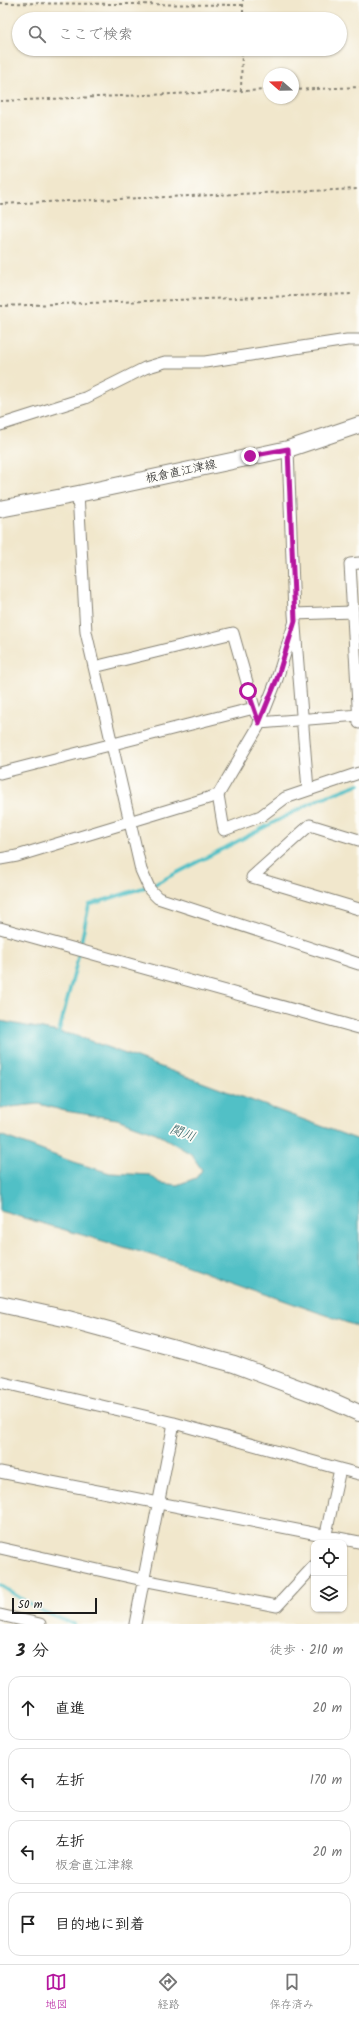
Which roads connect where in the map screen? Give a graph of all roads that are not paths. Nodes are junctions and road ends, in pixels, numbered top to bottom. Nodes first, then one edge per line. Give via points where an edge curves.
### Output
1 (359, 340) edge
2 (0, 425) edge
3 (359, 425) edge
4 (288, 449) junction
5 (78, 494) junction
6 (0, 509) edge
7 (359, 563) edge
8 (352, 612) junction
9 (295, 618) junction
10 (94, 667) junction
11 (254, 708) junction
12 (359, 718) edge
13 (302, 719) junction
14 (259, 723) junction
15 (112, 744) junction
16 (0, 773) edge
17 (359, 773) edge
18 (308, 790) junction
19 (218, 795) junction
20 (130, 822) junction
21 (359, 840) edge
22 (0, 859) edge
23 (359, 909) edge
24 (0, 928) edge
25 (359, 964) edge
26 (359, 1028) edge
27 (0, 1304) edge
28 (0, 1382) edge
29 (359, 1413) edge
30 (174, 1423) junction
31 (340, 1468) junction
32 (0, 1472) edge
33 (359, 1474) edge
34 (159, 1502) junction
35 (325, 1539) edge
36 (359, 1542) edge
37 (0, 1548) edge
38 (311, 1569) edge
39 (143, 1580) junction
40 (0, 1615) edge
41 (40, 1624) edge
42 (135, 1624) edge

1 - 2 street via 204,362 165,362 145,368 85,398
3 - 4 street, 板倉直江津線
4 - 5 street, 板倉直江津線
4 - 9 street
5 - 6 street, 板倉直江津線
5 - 10 street via 86,632
7 - 8 street via 350,564
8 - 9 street
8 - 12 street
9 - 13 street
9 - 14 street via 277,679
10 - 11 street via 233,633
10 - 15 street
11 - 14 street
11 - 15 street
12 - 13 street
13 - 14 street
13 - 18 street
14 - 19 street
15 - 16 street
15 - 20 street
17 - 18 street
18 - 19 street via 285,798 261,816 224,830
19 - 20 street
20 - 22 street
20 - 25 street via 141,870 150,890 158,898
21 - 23 street via 310,825 252,878
24 - 26 street
27 - 29 street via 68,1319 234,1364
28 - 30 street
30 - 31 street
30 - 34 street
31 - 33 street
31 - 35 street
32 - 34 street
34 - 35 street
34 - 39 street
35 - 36 street
37 - 39 street
38 - 39 street via 277,1606
39 - 42 street
40 - 41 street

